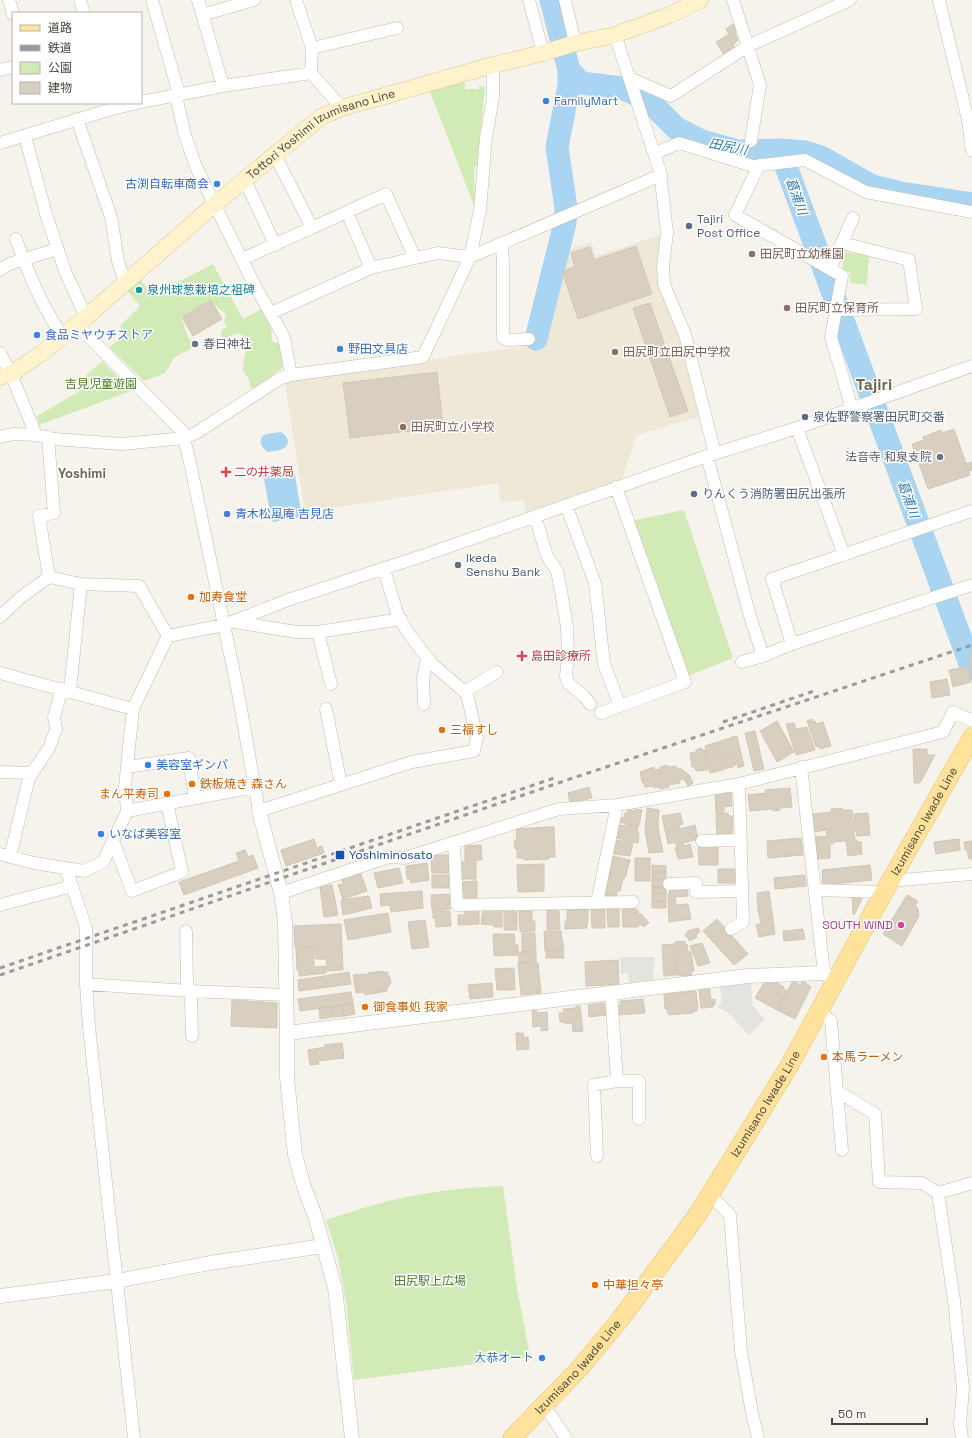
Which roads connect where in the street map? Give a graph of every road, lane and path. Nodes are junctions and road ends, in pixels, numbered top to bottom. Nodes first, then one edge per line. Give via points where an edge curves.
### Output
1 (9, 0) edge
2 (80, 0) edge
3 (152, 0) edge
4 (198, 0) edge
5 (254, 0) edge
6 (296, 0) edge
7 (528, 0) edge
8 (565, 0) edge
9 (700, 0) edge
10 (733, 0) edge
11 (850, 0) edge
12 (939, 0) edge
13 (12, 12) edge
14 (84, 12) edge
15 (202, 14) junction
16 (397, 28) dead end
17 (614, 35) junction
18 (574, 44) junction
19 (748, 46) junction
20 (312, 48) junction
21 (548, 52) junction
22 (493, 65) junction
23 (12, 67) edge
24 (0, 70) edge
25 (311, 73) junction
26 (629, 78) junction
27 (223, 86) junction
28 (177, 94) junction
29 (142, 102) edge
30 (129, 104) edge
31 (111, 106) edge
32 (342, 108) junction
33 (77, 120) junction
34 (25, 136) junction
35 (751, 141) dead end
36 (0, 143) edge
37 (972, 151) edge
38 (655, 153) junction
39 (275, 155) junction
40 (759, 166) junction
41 (661, 175) junction
42 (245, 180) junction
43 (214, 205) junction
44 (347, 212) junction
45 (972, 212) edge
46 (853, 218) dead end
47 (312, 228) junction
48 (16, 239) dead end
49 (502, 243) junction
50 (842, 243) junction
51 (275, 245) junction
52 (57, 249) junction
53 (470, 256) junction
54 (415, 258) junction
55 (24, 259) junction
56 (242, 260) junction
57 (370, 268) junction
58 (830, 269) junction
59 (0, 270) edge
60 (125, 283) junction
61 (836, 310) junction
62 (271, 313) junction
63 (81, 321) junction
64 (62, 336) junction
65 (529, 339) dead end
66 (0, 353) edge
67 (972, 366) edge
68 (291, 374) junction
69 (6, 375) edge
70 (852, 409) junction
71 (797, 428) junction
72 (42, 436) junction
73 (0, 437) edge
74 (184, 438) junction
75 (711, 455) junction
76 (616, 487) junction
77 (566, 504) junction
78 (972, 511) edge
79 (535, 516) junction
80 (844, 555) junction
81 (384, 569) junction
82 (49, 577) junction
83 (82, 584) junction
84 (972, 585) edge
85 (0, 617) edge
86 (401, 619) junction
87 (229, 623) junction
88 (318, 632) junction
89 (168, 636) junction
90 (792, 644) junction
91 (764, 656) junction
92 (427, 658) junction
93 (742, 662) dead end
94 (497, 672) dead end
95 (0, 673) edge
96 (331, 684) dead end
97 (66, 690) junction
98 (464, 692) junction
99 (424, 704) dead end
100 (590, 704) dead end
101 (620, 706) junction
102 (133, 709) junction
103 (326, 709) dead end
104 (601, 713) dead end
105 (972, 721) edge
106 (972, 737) edge
107 (127, 767) junction
108 (801, 767) junction
109 (0, 772) edge
110 (32, 773) junction
111 (739, 784) junction
112 (341, 785) junction
113 (256, 788) junction
114 (196, 798) junction
115 (167, 803) junction
116 (617, 804) junction
117 (127, 810) junction
118 (259, 811) junction
119 (741, 840) junction
120 (113, 841) junction
121 (702, 841) dead end
122 (454, 842) junction
123 (5, 856) edge
124 (66, 868) junction
125 (972, 874) edge
126 (668, 884) dead end
127 (72, 886) junction
128 (887, 886) junction
129 (815, 890) junction
130 (742, 891) junction
131 (281, 893) junction
132 (597, 902) junction
133 (633, 902) dead end
134 (0, 905) edge
135 (731, 929) dead end
136 (186, 931) dead end
137 (830, 976) junction
138 (86, 984) junction
139 (189, 991) junction
140 (611, 992) junction
141 (287, 995) junction
142 (818, 1011) junction
143 (287, 1033) junction
144 (192, 1036) dead end
145 (617, 1080) junction
146 (837, 1091) junction
147 (639, 1119) dead end
148 (842, 1150) dead end
149 (597, 1156) dead end
150 (972, 1183) edge
151 (938, 1193) junction
152 (710, 1195) junction
153 (323, 1246) junction
154 (117, 1281) junction
155 (0, 1296) edge
156 (544, 1405) junction
157 (134, 1438) edge
158 (352, 1438) edge
159 (512, 1438) edge
160 (566, 1438) edge
161 (758, 1438) edge
162 (962, 1438) edge

1 - 13 street
2 - 14 street
3 - 28 street
4 - 15 street
5 - 15 street
6 - 20 street
7 - 21 street
8 - 18 street
9 - 17 main road, Tottori Yoshimi Izumisano Line via 670,15
10 - 19 street
11 - 19 street
12 - 37 street via 968,120
15 - 27 street
16 - 20 street
17 - 18 main road, Tottori Yoshimi Izumisano Line
17 - 26 street
18 - 21 main road, Tottori Yoshimi Izumisano Line
19 - 26 street via 671,96
19 - 35 street via 760,85
20 - 25 street
21 - 22 main road, Tottori Yoshimi Izumisano Line
22 - 32 main road, Tottori Yoshimi Izumisano Line
22 - 53 street via 494,97 486,137 480,210
23 - 24 street
25 - 27 street
25 - 32 street
26 - 38 street
27 - 28 street
28 - 29 street
28 - 43 street via 184,132 196,167
30 - 31 street
31 - 33 street
32 - 39 main road, Tottori Yoshimi Izumisano Line via 321,117
33 - 34 street
33 - 60 street via 110,217
34 - 36 street
34 - 52 street
38 - 40 street via 678,143
38 - 41 street
39 - 42 main road, Tottori Yoshimi Izumisano Line
39 - 47 street
40 - 45 street via 805,160 866,192
40 - 58 street via 735,215
41 - 49 street
41 - 75 street via 667,233 663,266 664,284 684,335
42 - 43 main road, Tottori Yoshimi Izumisano Line
42 - 51 street
43 - 56 street
43 - 60 main road, Tottori Yoshimi Izumisano Line
44 - 47 street
44 - 54 street via 386,194
44 - 57 street
46 - 50 street
47 - 51 street
48 - 55 street
49 - 53 street
49 - 65 street via 503,338
50 - 58 street
50 - 61 street via 909,260 916,309
51 - 56 street
52 - 55 street
52 - 63 street
53 - 54 street via 438,253
53 - 68 street via 423,356
54 - 57 street
55 - 59 street
55 - 64 street via 49,317
56 - 62 street
57 - 62 street
58 - 61 street via 842,276
60 - 63 main road, Tottori Yoshimi Izumisano Line
61 - 70 street via 831,338
62 - 68 street via 284,337
63 - 64 main road, Tottori Yoshimi Izumisano Line
63 - 74 street via 182,431
64 - 69 main road, Tottori Yoshimi Izumisano Line via 42,353
66 - 69 street
67 - 70 street
68 - 74 street
69 - 72 street
70 - 71 street
71 - 75 street
71 - 80 street
72 - 73 street via 13,434
72 - 74 street via 122,444
72 - 82 street via 54,513 39,516
74 - 87 street
75 - 76 street
75 - 91 street via 750,616
76 - 77 street
76 - 101 street via 685,682
77 - 79 street
77 - 101 street via 595,583 604,664
78 - 80 street
79 - 81 street
79 - 100 street via 546,556 557,571 561,591 567,627 568,683
80 - 90 street via 772,579
81 - 86 street
81 - 87 street via 288,600
82 - 83 street
82 - 85 street via 20,598
83 - 89 street via 139,586
83 - 97 street
84 - 90 street
86 - 88 street
86 - 92 street
87 - 88 street via 296,632
87 - 89 street
87 - 113 street
88 - 96 street
89 - 102 street
90 - 91 street
91 - 93 street
92 - 98 street
92 - 99 street via 423,679
94 - 98 street
95 - 97 street
97 - 102 street
97 - 110 street via 54,717 56,729 48,748
98 - 112 street via 467,694 477,738 474,751 412,762
101 - 104 street
102 - 107 street
103 - 112 street
105 - 108 street via 954,712 943,732
106 - 128 main road, Izumisano Iwade Line
107 - 114 street via 189,758
107 - 117 street
108 - 111 street
108 - 129 street
109 - 110 street
110 - 123 street
111 - 116 street
111 - 119 street
112 - 118 street
113 - 114 street
113 - 118 street
114 - 115 street
115 - 117 street
115 - 120 street via 182,872 132,892
116 - 122 street via 558,809
116 - 132 street
117 - 120 street
118 - 131 street
119 - 121 street
119 - 130 street
120 - 124 street via 103,862 84,871
122 - 131 street via 404,858 389,857
122 - 132 street via 457,905
123 - 124 street
124 - 127 street
125 - 128 street
126 - 130 street via 696,883 696,892
127 - 134 street
127 - 138 street via 86,928
128 - 129 street
128 - 137 main road, Izumisano Iwade Line
129 - 137 street
130 - 135 street via 743,922
131 - 141 street via 285,922
132 - 133 street
136 - 139 street
137 - 140 street via 748,976
137 - 142 main road, Izumisano Iwade Line
138 - 139 street
138 - 154 street
139 - 141 street
139 - 144 street
140 - 143 street
140 - 145 street
141 - 143 street
142 - 146 street via 831,1021
142 - 152 main road, Izumisano Iwade Line via 788,1068
143 - 153 street via 286,1078 295,1155
145 - 147 street via 639,1081
145 - 149 street via 594,1085
146 - 148 street
146 - 151 street via 874,1114 878,1182 922,1183
150 - 151 street
151 - 162 street via 954,1300 963,1389 960,1424
152 - 156 main road, Izumisano Iwade Line via 622,1317 580,1368
152 - 161 street via 730,1215 741,1351
153 - 154 street via 210,1263
153 - 158 street via 335,1288
154 - 155 street
154 - 157 street
156 - 159 main road, Izumisano Iwade Line
156 - 160 street

